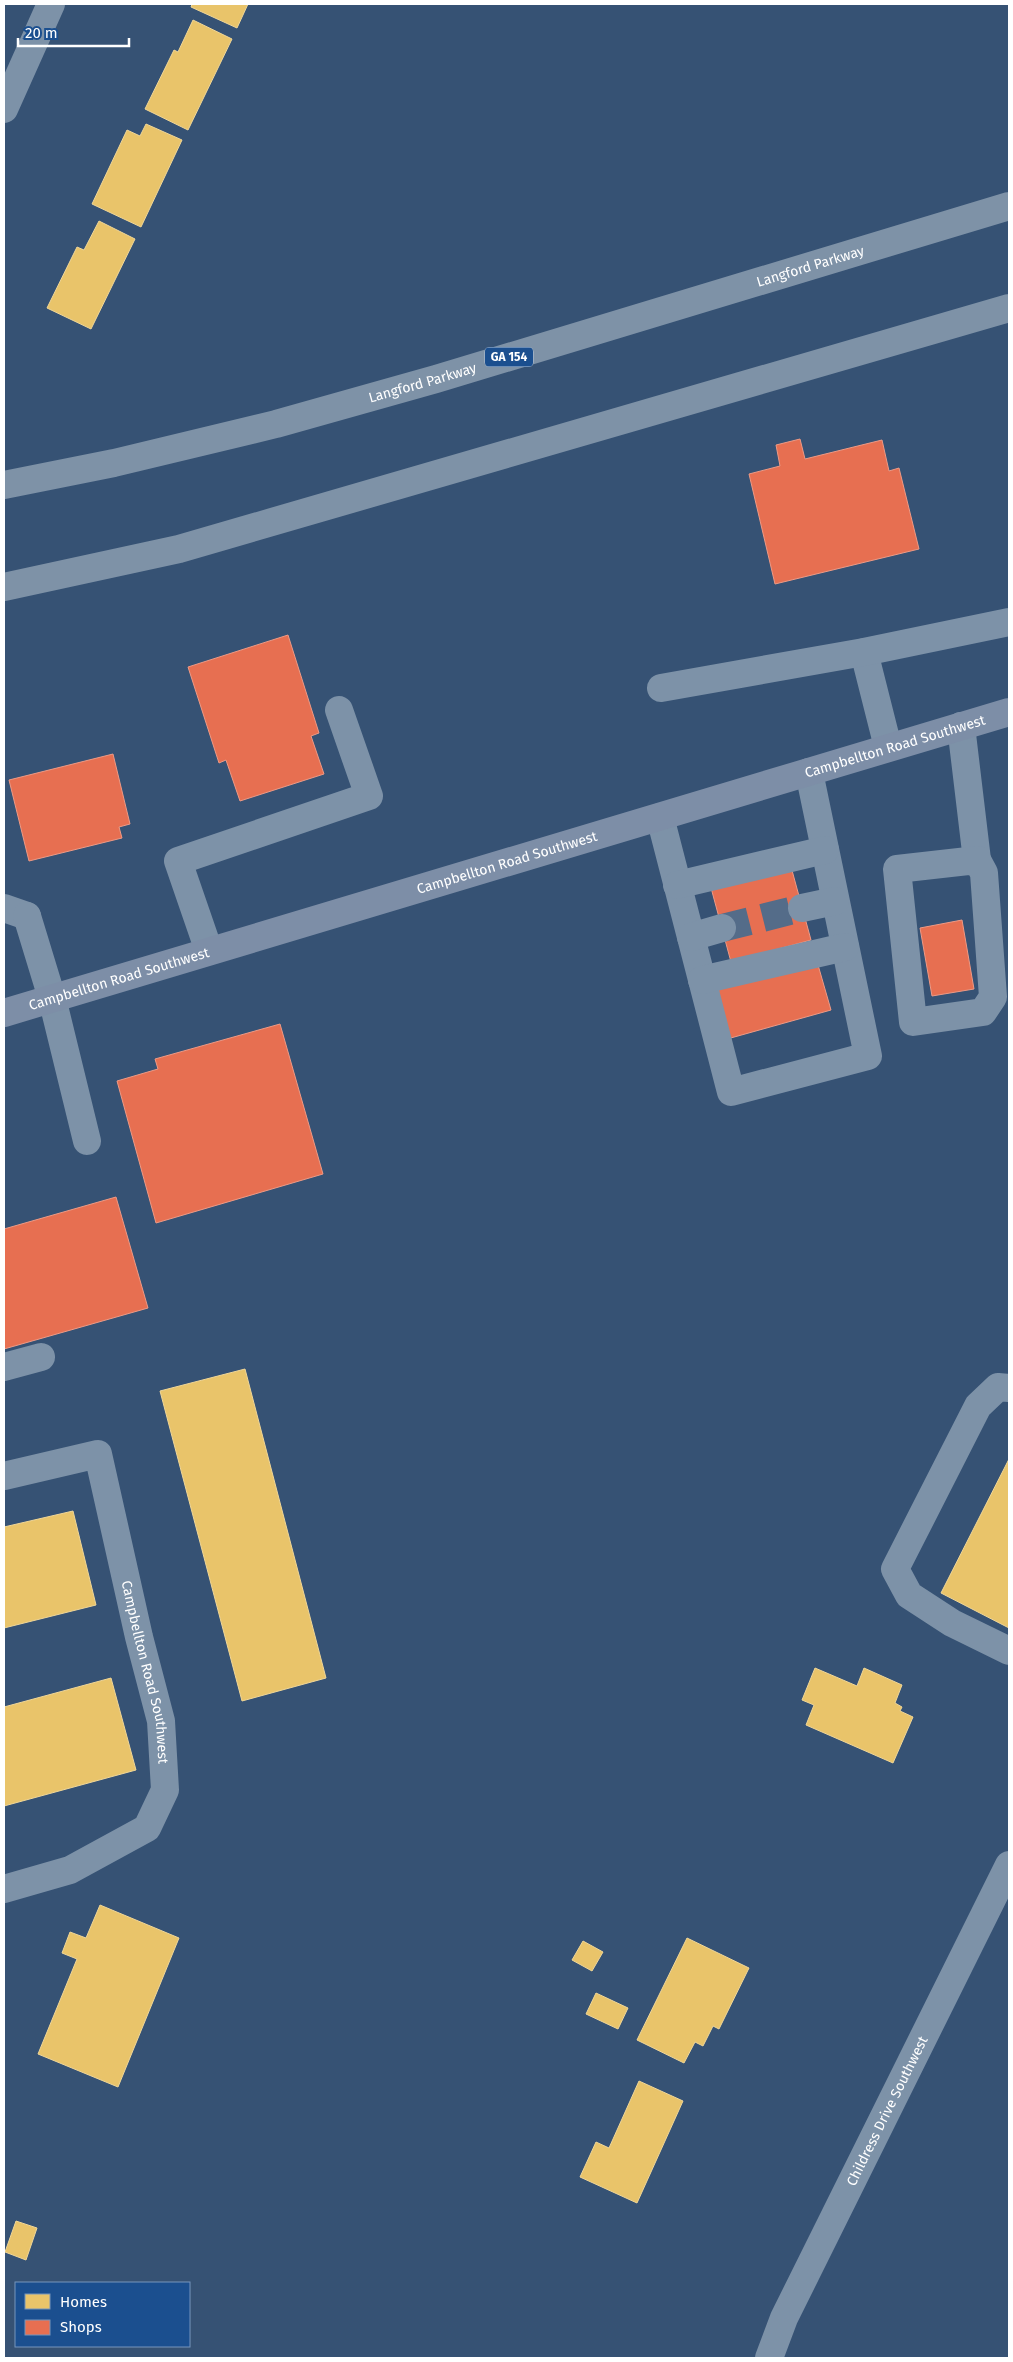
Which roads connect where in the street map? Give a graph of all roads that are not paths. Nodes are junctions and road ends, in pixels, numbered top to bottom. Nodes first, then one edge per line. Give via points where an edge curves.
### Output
1 (50, 4) edge
2 (4, 109) edge
3 (1009, 206) edge
4 (1009, 308) edge
5 (4, 485) edge
6 (4, 586) edge
7 (1009, 622) edge
8 (864, 652) junction
9 (661, 688) dead end
10 (339, 710) dead end
11 (1009, 712) edge
12 (961, 726) junction
13 (888, 747) junction
14 (809, 772) junction
15 (660, 817) junction
16 (825, 850) junction
17 (977, 860) junction
18 (677, 885) junction
19 (836, 901) junction
20 (802, 908) tunnel mouth
21 (12, 915) edge
22 (722, 928) tunnel mouth
23 (691, 936) junction
24 (845, 947) junction
25 (209, 952) junction
26 (702, 980) junction
27 (52, 998) junction
28 (4, 1013) edge
29 (87, 1141) dead end
30 (41, 1357) dead end
31 (4, 1367) edge
32 (1009, 1388) edge
33 (4, 1476) edge
34 (1009, 1651) edge
35 (1009, 1865) edge
36 (4, 1890) edge
37 (769, 2358) edge

1 - 2 street
3 - 5 highway, Langford Parkway / GA 154 via 285,422 114,463
4 - 6 highway via 179,549
7 - 8 street
8 - 9 street
8 - 13 street
10 - 25 street via 369,796 178,861
11 - 12 main road, Campbellton Road Southwest
12 - 13 main road, Campbellton Road Southwest
12 - 17 street
13 - 14 main road, Campbellton Road Southwest
14 - 15 main road, Campbellton Road Southwest
14 - 16 street
15 - 18 street
15 - 25 main road, Campbellton Road Southwest
16 - 18 street
16 - 19 street
17 - 17 street via 897,869 913,1022 983,1012 994,997 984,873
18 - 23 street
19 - 20 street
19 - 24 street
21 - 27 street
22 - 23 street
23 - 26 street
24 - 26 street
24 - 26 street via 868,1056 731,1092
25 - 27 main road, Campbellton Road Southwest
27 - 28 main road, Campbellton Road Southwest
27 - 29 street
30 - 31 street
32 - 34 street via 998,1386 978,1406 895,1569 908,1595 952,1623
33 - 36 street, Campbellton Road Southwest via 98,1454 161,1721 165,1790 147,1828 70,1870
35 - 37 street, Childress Drive Southwest via 784,2318

